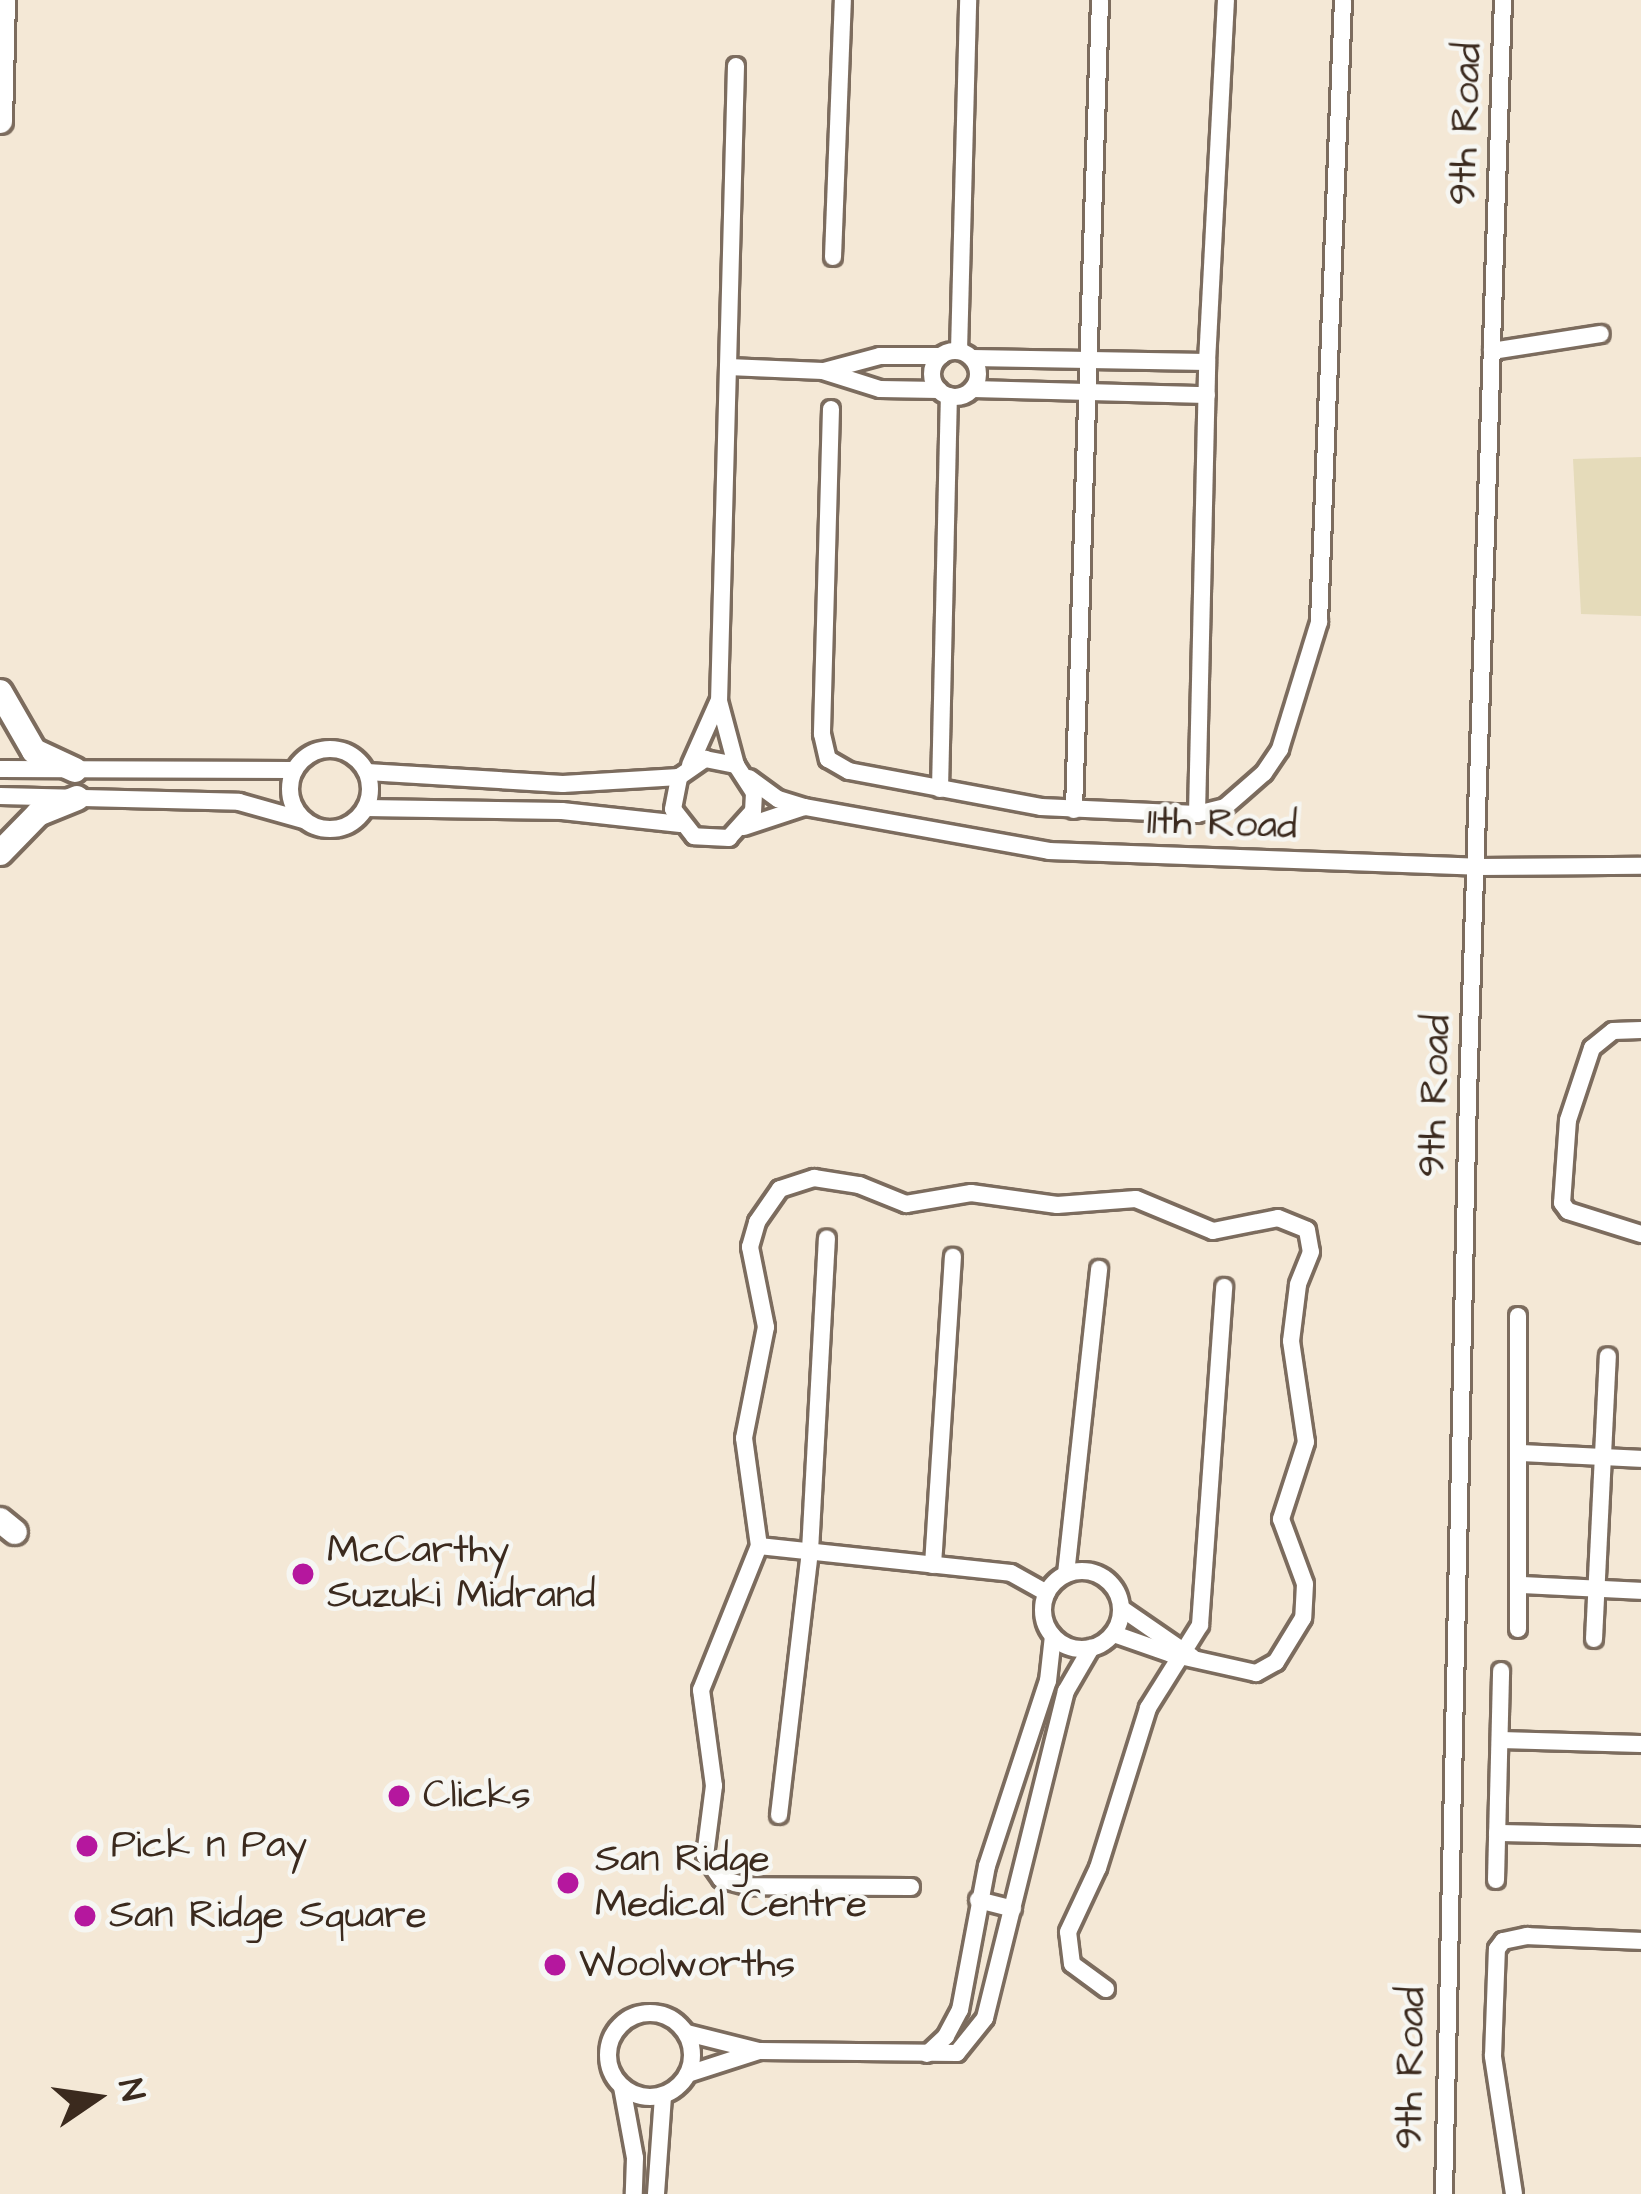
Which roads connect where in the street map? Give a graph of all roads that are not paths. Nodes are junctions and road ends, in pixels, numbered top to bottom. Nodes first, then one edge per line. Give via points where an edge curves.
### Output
1 (3, 0) edge
2 (843, 0) edge
3 (968, 0) edge
4 (1100, 0) edge
5 (1226, 0) edge
6 (1343, 0) edge
7 (1503, 0) edge
8 (736, 66) dead end
9 (0, 121) edge
10 (833, 256) dead end
11 (1601, 334) dead end
12 (1492, 351) junction
13 (957, 355) junction
14 (1091, 361) junction
15 (1207, 362) junction
16 (728, 367) junction
17 (823, 371) junction
18 (973, 389) junction
19 (1090, 392) junction
20 (944, 393) junction
21 (1207, 395) junction
22 (831, 409) dead end
23 (0, 692) edge
24 (719, 701) junction
25 (0, 769) edge
26 (75, 770) junction
27 (293, 770) junction
28 (684, 771) junction
29 (741, 771) junction
30 (367, 772) junction
31 (940, 789) junction
32 (0, 796) edge
33 (77, 798) junction
34 (805, 807) junction
35 (366, 808) junction
36 (1074, 811) junction
37 (1197, 814) junction
38 (303, 820) junction
39 (680, 824) junction
40 (743, 827) junction
41 (0, 853) edge
42 (1641, 866) edge
43 (1478, 867) junction
44 (1641, 1030) edge
45 (1641, 1234) edge
46 (827, 1238) dead end
47 (953, 1257) dead end
48 (1099, 1269) dead end
49 (1224, 1288) dead end
50 (1518, 1316) dead end
51 (1608, 1356) dead end
52 (1520, 1453) junction
53 (1603, 1458) junction
54 (1641, 1459) edge
55 (759, 1546) junction
56 (810, 1551) junction
57 (933, 1565) junction
58 (1066, 1574) junction
59 (1520, 1586) junction
60 (1597, 1588) junction
61 (1641, 1592) edge
62 (1047, 1593) junction
63 (1121, 1608) junction
64 (1517, 1629) dead end
65 (1114, 1634) junction
66 (1053, 1636) junction
67 (1594, 1639) dead end
68 (1091, 1648) junction
69 (1188, 1655) junction
70 (1502, 1671) dead end
71 (1500, 1741) junction
72 (1641, 1744) edge
73 (779, 1815) dead end
74 (1004, 1816) junction
75 (1034, 1824) junction
76 (1497, 1833) junction
77 (1641, 1836) edge
78 (1496, 1880) dead end
79 (911, 1887) dead end
80 (978, 1900) junction
81 (1013, 1909) junction
82 (1641, 1941) edge
83 (966, 1981) junction
84 (993, 1985) junction
85 (1106, 1989) dead end
86 (687, 2033) junction
87 (760, 2051) junction
88 (927, 2054) junction
89 (688, 2074) junction
90 (622, 2087) junction
91 (663, 2096) junction
92 (634, 2194) edge
93 (656, 2194) edge
94 (1444, 2194) edge
95 (1514, 2194) edge

1 - 9 main road
2 - 10 street
3 - 13 street
4 - 14 street
5 - 15 street
6 - 37 street via 1318,622 1271,764 1225,807
7 - 12 street, 9th Road
8 - 16 street
11 - 12 street
12 - 43 street, 9th Road
13 - 14 street
13 - 17 street via 880,356
13 - 18 street via 978,377
13 - 20 street via 932,373
14 - 15 street
14 - 19 street
15 - 21 street
16 - 17 street
16 - 24 street
17 - 20 street via 880,389
18 - 19 street
18 - 20 street
19 - 21 street
19 - 36 street
20 - 31 street
21 - 37 street
22 - 31 street via 823,747 836,767
23 - 26 main road via 34,751
24 - 28 street
24 - 29 street
25 - 26 street
26 - 27 street
27 - 30 street via 322,749 340,749
27 - 38 street via 289,788
28 - 29 street via 705,759
28 - 30 street via 563,784
28 - 39 street via 673,808
29 - 34 street, 11th Road via 778,799
29 - 40 street via 754,793
30 - 35 street
31 - 36 street
32 - 33 street
33 - 38 street via 239,802
33 - 41 main road via 38,814
34 - 40 street, 11th Road
34 - 43 street, 11th Road via 1049,851
35 - 38 street via 338,829
35 - 39 street via 562,811
36 - 37 street
39 - 40 street via 711,841
42 - 43 street, 11th Road
43 - 94 street, 9th Road
44 - 45 street via 1613,1031 1592,1048 1568,1120 1562,1203
46 - 56 street
47 - 57 street
48 - 58 street
49 - 69 street via 1202,1614
50 - 52 street
51 - 53 street
52 - 53 street
52 - 59 street
53 - 54 street
53 - 60 street
55 - 56 street
55 - 69 street via 744,1438 766,1327 750,1247 780,1189 814,1178 906,1204 971,1192 1057,1205 1136,1199 1226,1232 1291,1220 1307,1231 1311,1252 1291,1340 1306,1442 1280,1519 1308,1599 1267,1670 1243,1673
55 - 79 street via 701,1690 714,1786 705,1856 721,1879 747,1886
56 - 57 street
56 - 73 street
57 - 62 street via 1021,1575
58 - 62 street
58 - 63 street via 1098,1574
59 - 60 street
59 - 64 street
60 - 61 street
60 - 67 street
62 - 66 street via 1044,1615
63 - 65 street
63 - 69 street
65 - 68 street
65 - 69 street
66 - 68 street via 1070,1648
66 - 74 street via 1048,1681
68 - 75 street via 1066,1691
69 - 85 street via 1141,1724 1098,1868 1068,1931 1072,1964
70 - 71 street
71 - 72 street
71 - 76 street
74 - 75 street
74 - 80 street
75 - 81 street
76 - 77 street
76 - 78 street
80 - 81 street
80 - 83 street
81 - 84 street
82 - 95 street via 1527,1936 1497,1949 1493,2056
83 - 84 street
83 - 88 street via 952,2026
84 - 88 street via 978,2032 957,2053
86 - 87 street
86 - 89 street
86 - 90 street via 664,2015 624,2021 608,2056
87 - 88 street
87 - 89 street
89 - 91 street
90 - 91 street
90 - 92 street
91 - 93 street

